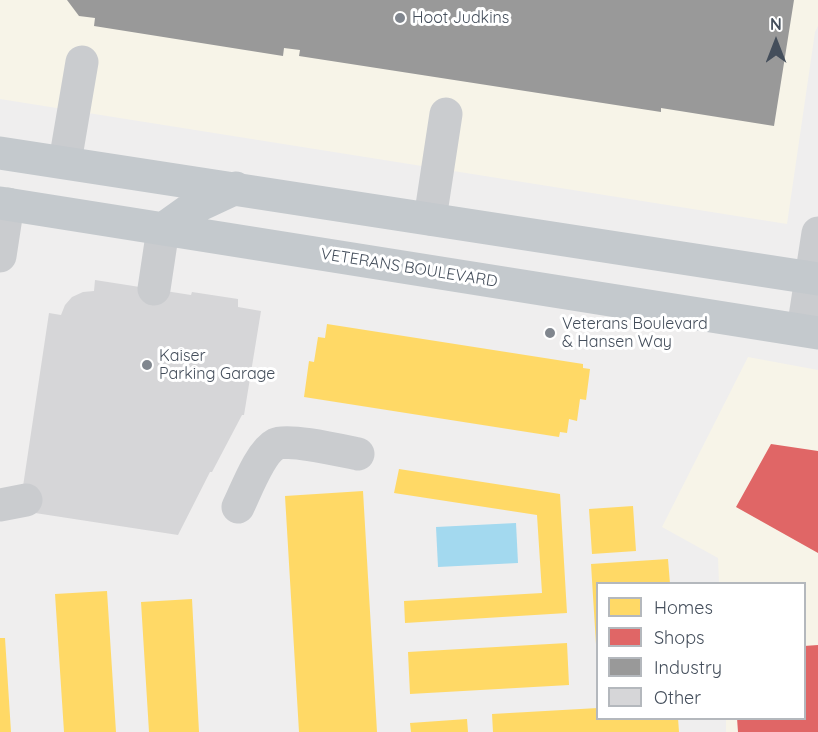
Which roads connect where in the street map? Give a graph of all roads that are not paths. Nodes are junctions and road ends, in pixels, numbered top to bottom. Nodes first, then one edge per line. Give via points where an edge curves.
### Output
1 (82, 62) dead end
2 (446, 114) dead end
3 (0, 153) edge
4 (64, 162) junction
5 (236, 188) junction
6 (4, 203) edge
7 (430, 219) junction
8 (163, 229) junction
9 (818, 234) edge
10 (0, 256) edge
11 (814, 278) edge
12 (154, 289) dead end
13 (811, 332) edge
14 (358, 454) dead end
15 (237, 507) dead end

1 - 4 street
2 - 7 street
3 - 4 main road
4 - 5 main road
5 - 7 main road
5 - 8 main road via 191,209
6 - 8 main road, VETERANS BOULEVARD
6 - 10 street
7 - 11 main road
8 - 12 street
8 - 13 main road, VETERANS BOULEVARD
9 - 11 street
11 - 13 street
14 - 15 street via 289,442 274,445 264,455

